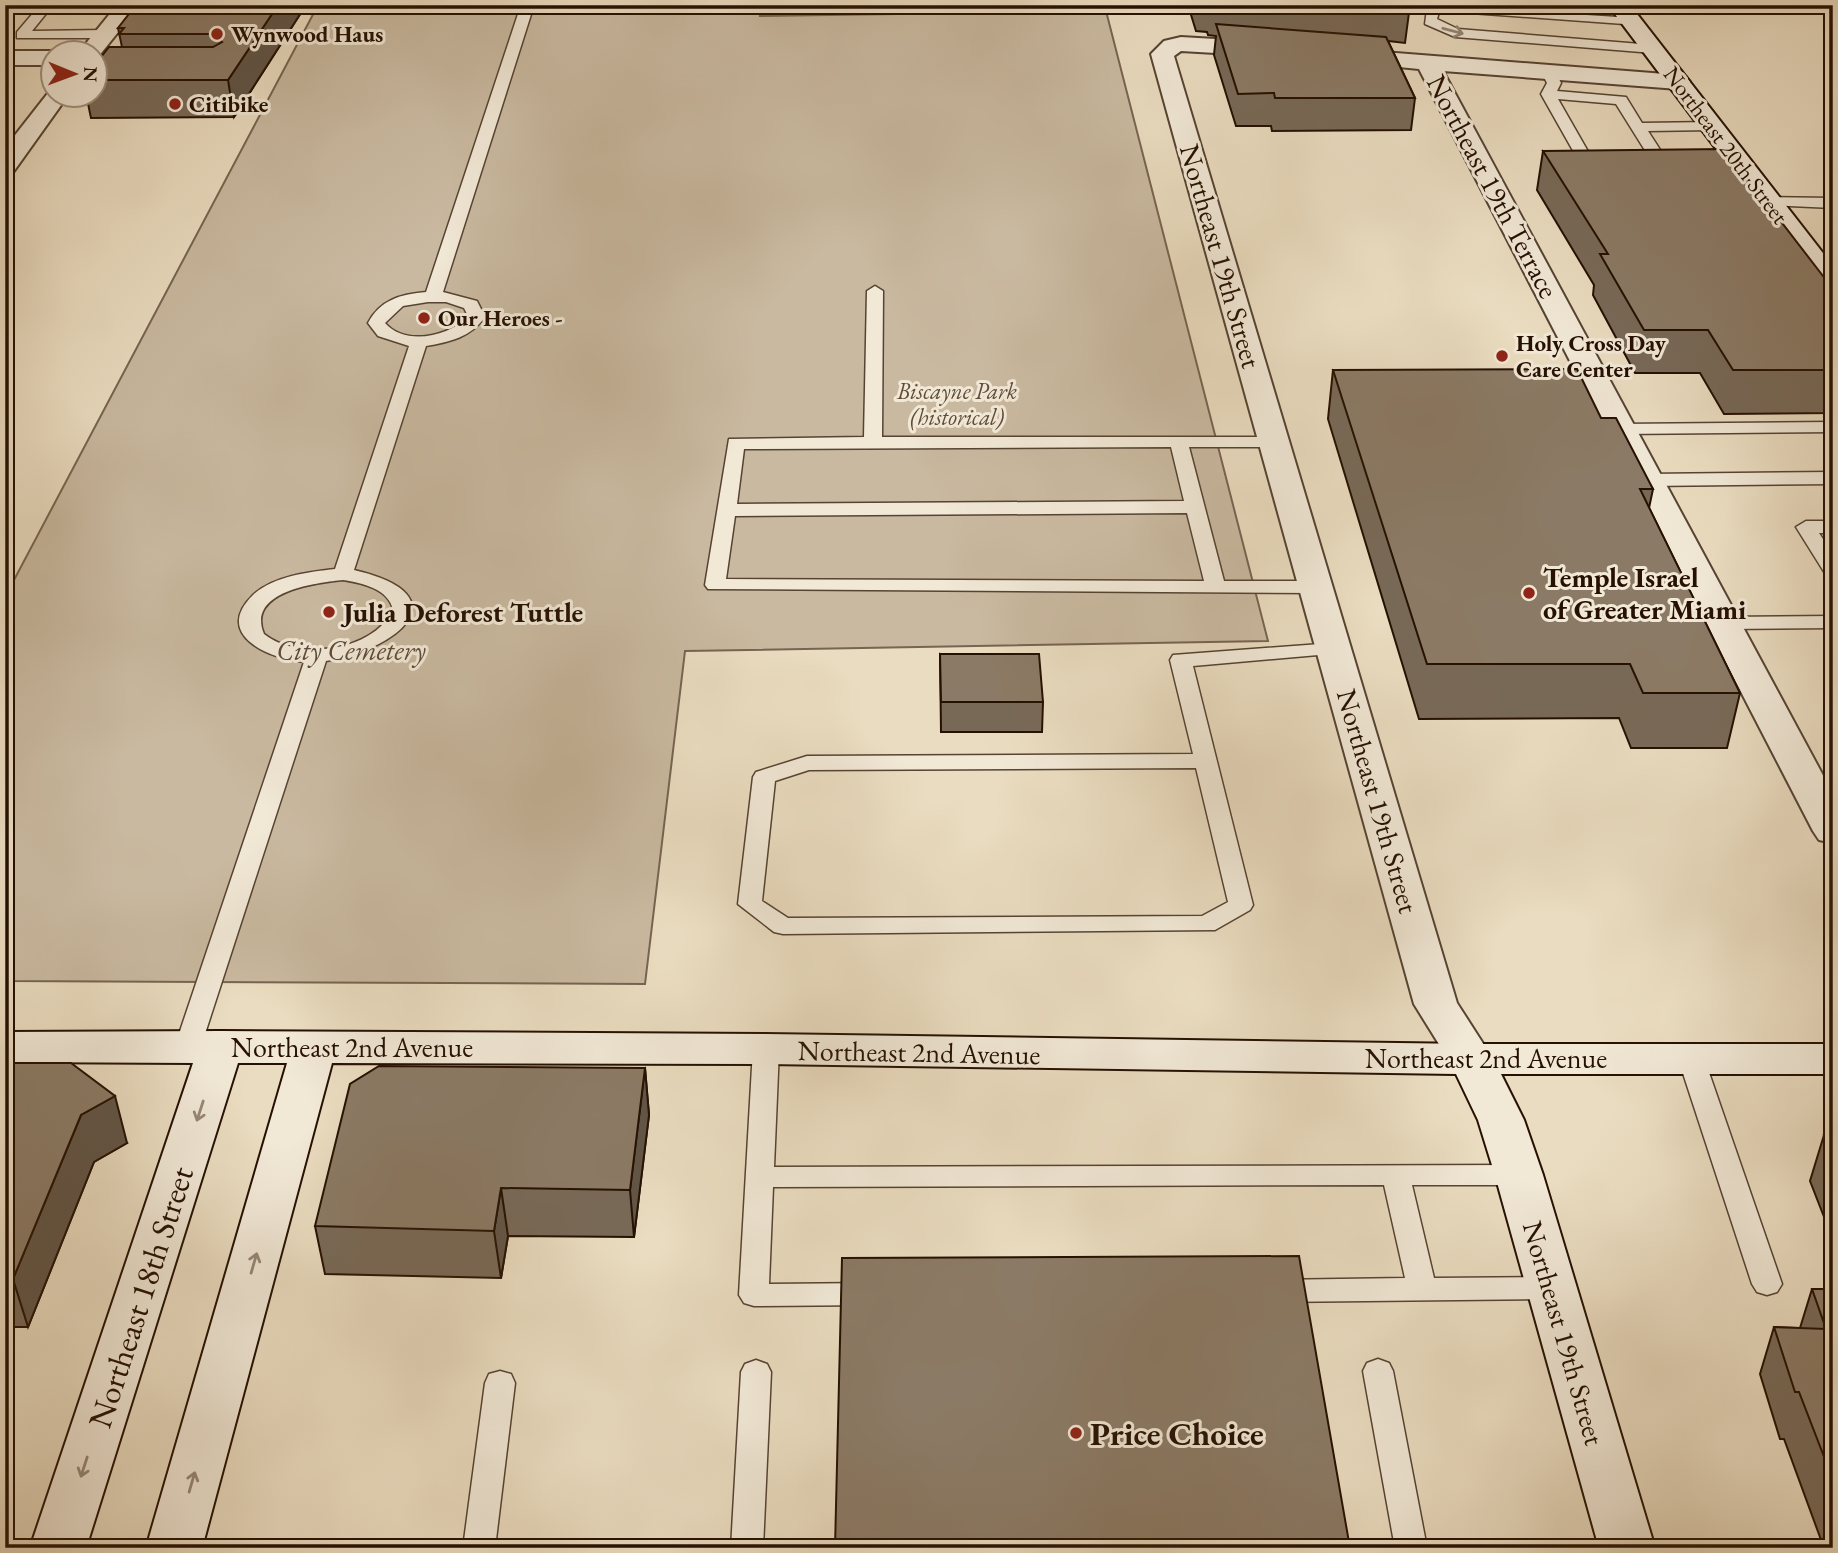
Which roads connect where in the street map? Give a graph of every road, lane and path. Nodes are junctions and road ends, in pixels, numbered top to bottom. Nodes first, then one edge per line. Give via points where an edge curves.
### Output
1 (47, 5) edge
2 (129, 5) edge
3 (528, 5) edge
4 (1626, 14) edge
5 (105, 34) junction
6 (102, 38) edge
7 (1653, 49) junction
8 (1293, 51) edge
9 (1320, 54) edge
10 (5, 58) edge
11 (38, 58) edge
12 (1427, 62) junction
13 (1678, 82) junction
14 (1548, 83) junction
15 (48, 108) edge
16 (1712, 126) junction
17 (1639, 127) junction
18 (5, 166) edge
19 (1610, 183) edge
20 (1661, 183) edge
21 (1770, 202) junction
22 (1833, 203) edge
23 (1833, 285) edge
24 (875, 290) dead end
25 (433, 296) junction
26 (419, 341) junction
27 (1833, 427) edge
28 (1621, 429) junction
29 (1274, 441) junction
30 (1179, 442) junction
31 (873, 444) junction
32 (1833, 478) edge
33 (1648, 480) junction
34 (1196, 508) junction
35 (728, 510) junction
36 (1833, 527) edge
37 (1833, 571) edge
38 (343, 574) junction
39 (1317, 587) junction
40 (1216, 588) junction
41 (1833, 622) edge
42 (1724, 623) junction
43 (1334, 649) junction
44 (317, 655) junction
45 (1206, 761) junction
46 (1833, 831) edge
47 (204, 1046) junction
48 (314, 1046) junction
49 (5, 1047) edge
50 (766, 1049) junction
51 (1691, 1058) junction
52 (1471, 1059) junction
53 (1833, 1059) edge
54 (1519, 1175) junction
55 (1396, 1176) junction
56 (759, 1177) junction
57 (1768, 1284) dead end
58 (1551, 1289) junction
59 (1422, 1290) junction
60 (1241, 1291) edge
61 (907, 1294) edge
62 (1378, 1371) dead end
63 (755, 1373) dead end
64 (500, 1382) dead end
65 (58, 1548) edge
66 (174, 1548) edge
67 (479, 1548) edge
68 (747, 1548) edge
69 (1411, 1548) edge
70 (1627, 1548) edge

1 - 5 lane via 22,35
2 - 5 street
3 - 25 lane
4 - 7 street, Northeast 20th Street
4 -> 7 lane via 1443,7 1433,9 1430,21 1455,33
5 - 6 street
7 - 13 street, Northeast 20th Street
8 - 29 street, Northeast 19th Street via 1194,44 1172,46 1163,54
9 - 12 street
10 - 11 street
12 - 14 street
12 - 28 street, Northeast 19th Terrace
13 - 14 street
13 - 16 street, Northeast 20th Street
14 - 17 lane via 1621,100
14 - 19 lane via 1598,183
15 - 18 street
16 - 17 lane
16 - 21 street, Northeast 20th Street
17 - 20 lane via 1673,183
21 - 22 lane
21 - 23 street, Northeast 20th Street
24 - 31 lane
25 - 26 lane via 387,308 376,323 388,336
25 - 26 lane via 471,305 477,317 464,331
26 - 38 lane
27 - 28 lane
28 - 33 street, Northeast 19th Terrace
29 - 30 lane
29 - 39 street, Northeast 19th Street
30 - 31 lane
30 - 34 lane
31 - 35 lane via 736,443
32 - 33 lane
33 - 42 street, Northeast 19th Terrace
34 - 35 lane
34 - 40 lane
35 - 40 lane via 715,585
36 - 37 lane via 1806,527
38 - 44 lane via 385,584 402,606 398,619 367,643
38 - 44 lane via 295,581 259,602 250,615 250,628 257,639 272,648
39 - 40 lane
39 - 43 street, Northeast 19th Street
41 - 42 lane
42 - 46 street, Northeast 19th Terrace
43 - 45 lane via 1181,660
43 - 52 street, Northeast 19th Street via 1436,1004
44 - 47 lane
45 - 45 lane via 1241,905 1206,923 783,926 750,904 764,777 796,766
47 - 48 street, Northeast 2nd Avenue
47 - 49 street, Northeast 2nd Avenue
47 -> 65 street, Northeast 18th Street
48 - 50 street, Northeast 2nd Avenue
66 -> 48 street
50 - 52 street, Northeast 2nd Avenue
50 - 56 lane
51 - 52 street, Northeast 2nd Avenue
51 - 53 street, Northeast 2nd Avenue
51 - 57 lane
52 - 54 street, Northeast 19th Street via 1502,1120
54 - 55 lane
54 - 58 street, Northeast 19th Street
55 - 56 lane
55 - 59 lane
56 - 61 lane via 754,1295
58 - 59 lane
58 - 70 street, Northeast 19th Street
59 - 60 lane
62 - 69 lane
63 - 68 lane
64 - 67 lane

